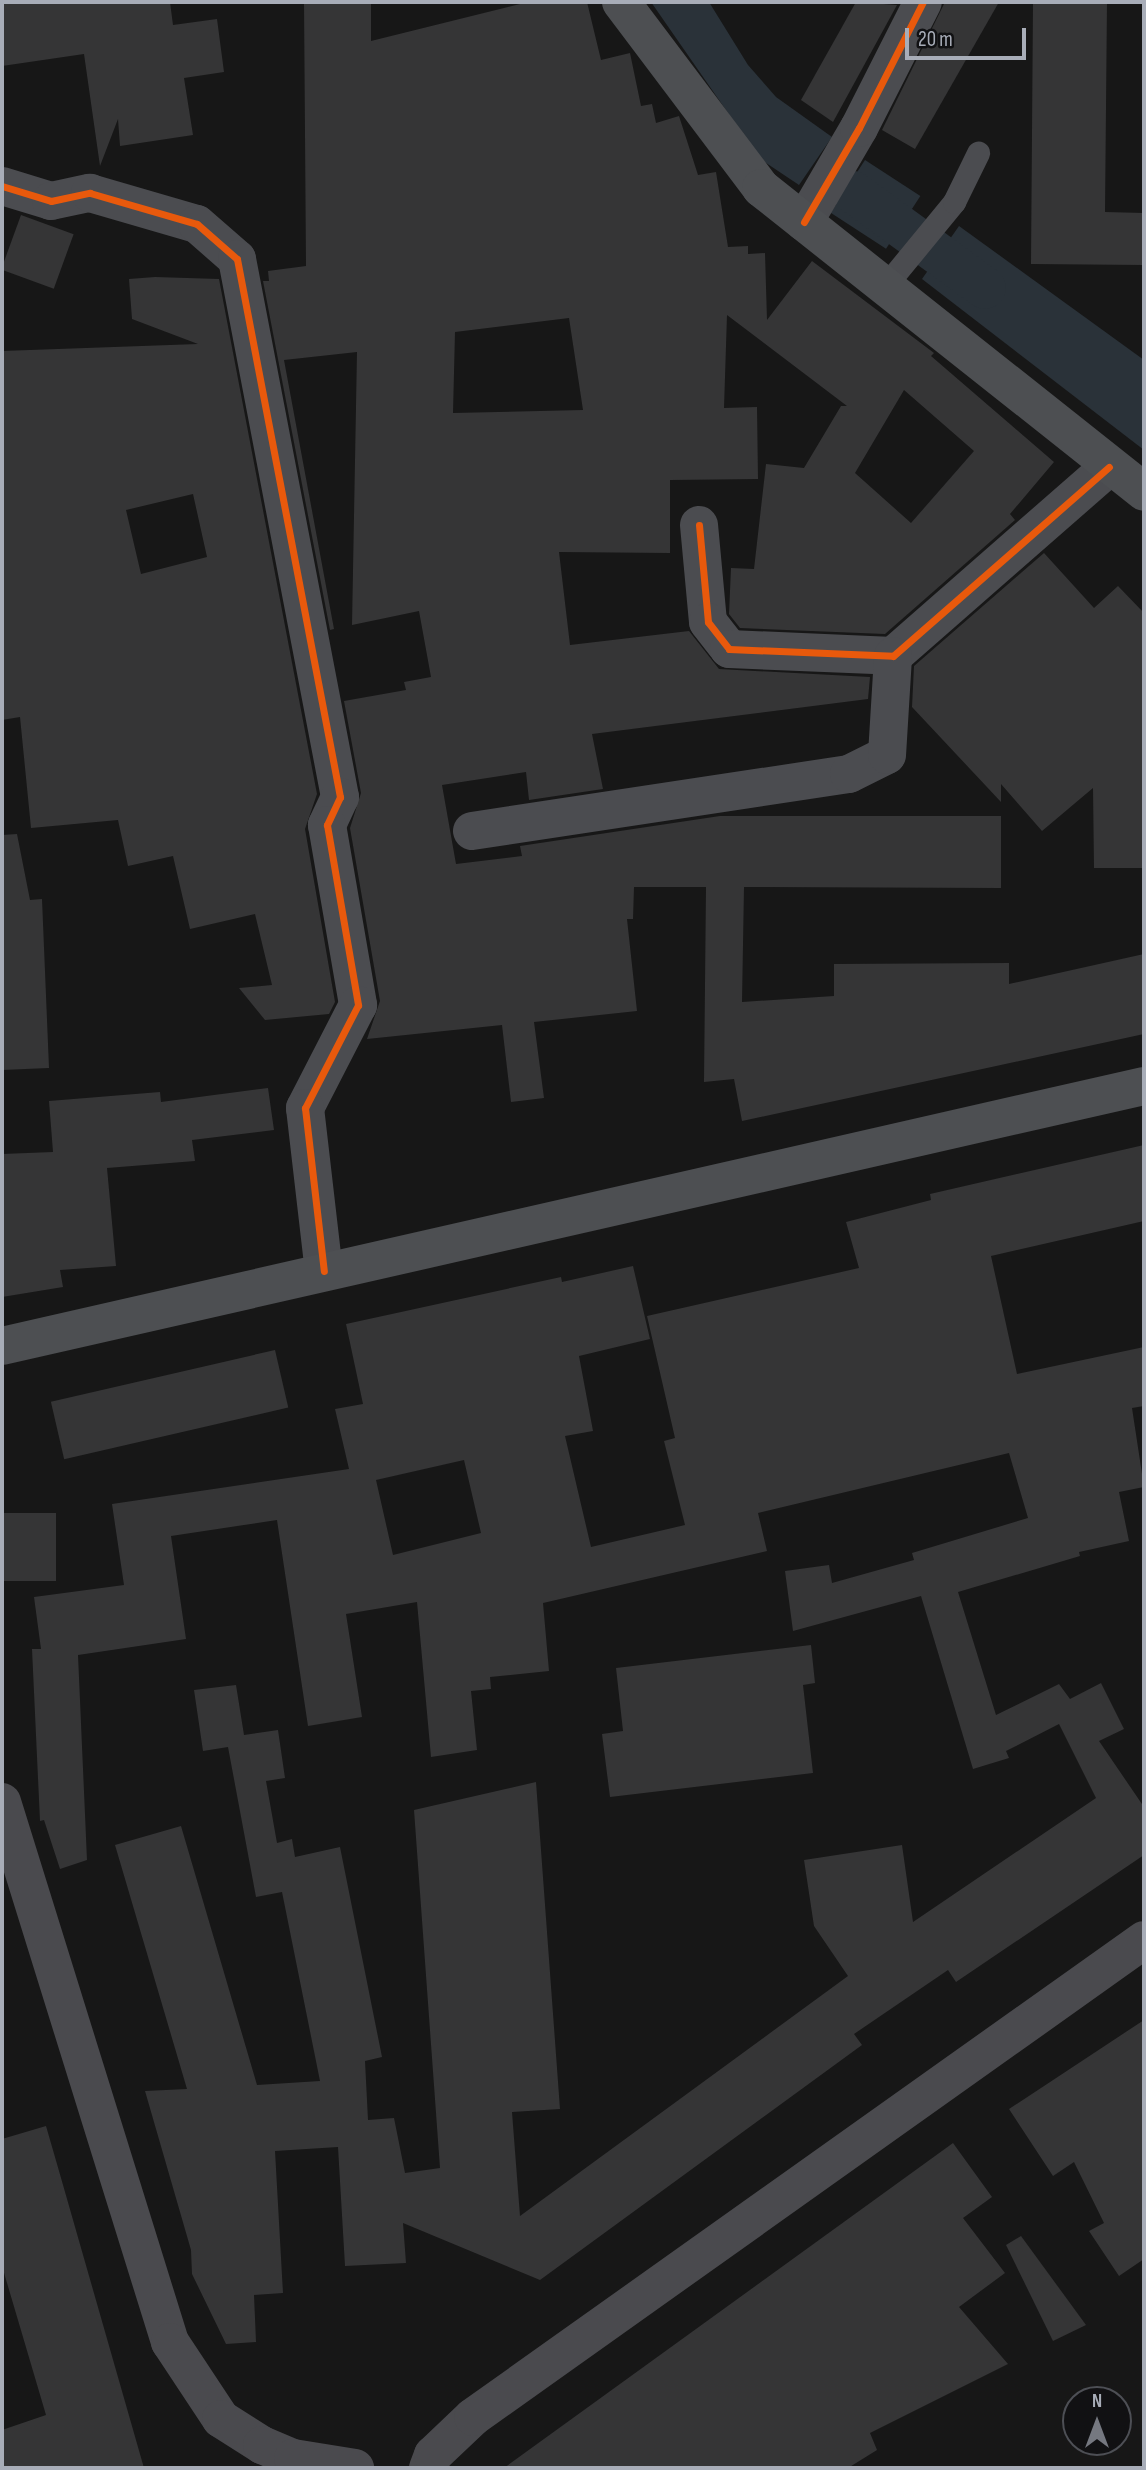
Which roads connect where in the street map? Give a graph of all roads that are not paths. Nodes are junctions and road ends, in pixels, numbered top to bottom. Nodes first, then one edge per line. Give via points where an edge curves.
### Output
1 (621, 2) edge
2 (923, 2) edge
3 (978, 153) dead end
4 (2, 186) edge
5 (812, 210) junction
6 (896, 276) junction
7 (1109, 467) junction
8 (1144, 492) edge
9 (699, 525) dead end
10 (893, 656) junction
11 (472, 831) dead end
12 (1144, 1086) edge
13 (324, 1271) junction
14 (2, 1346) edge
15 (2, 1802) edge
16 (1144, 1940) edge
17 (355, 2468) edge
18 (428, 2468) edge

1 - 5 main road via 761,188
2 - 5 street
3 - 6 lane via 954,202
4 - 13 street via 51,201 89,193 197,224 237,259 340,797 327,825 358,1005 305,1108
5 - 6 main road
6 - 7 main road
7 - 8 main road
7 - 10 street
9 - 10 street via 708,622 729,649
10 - 11 street via 887,755 849,774
12 - 13 main road
13 - 14 main road
15 - 17 main road via 170,2342 221,2419 293,2458
16 - 18 main road via 473,2417 433,2455

